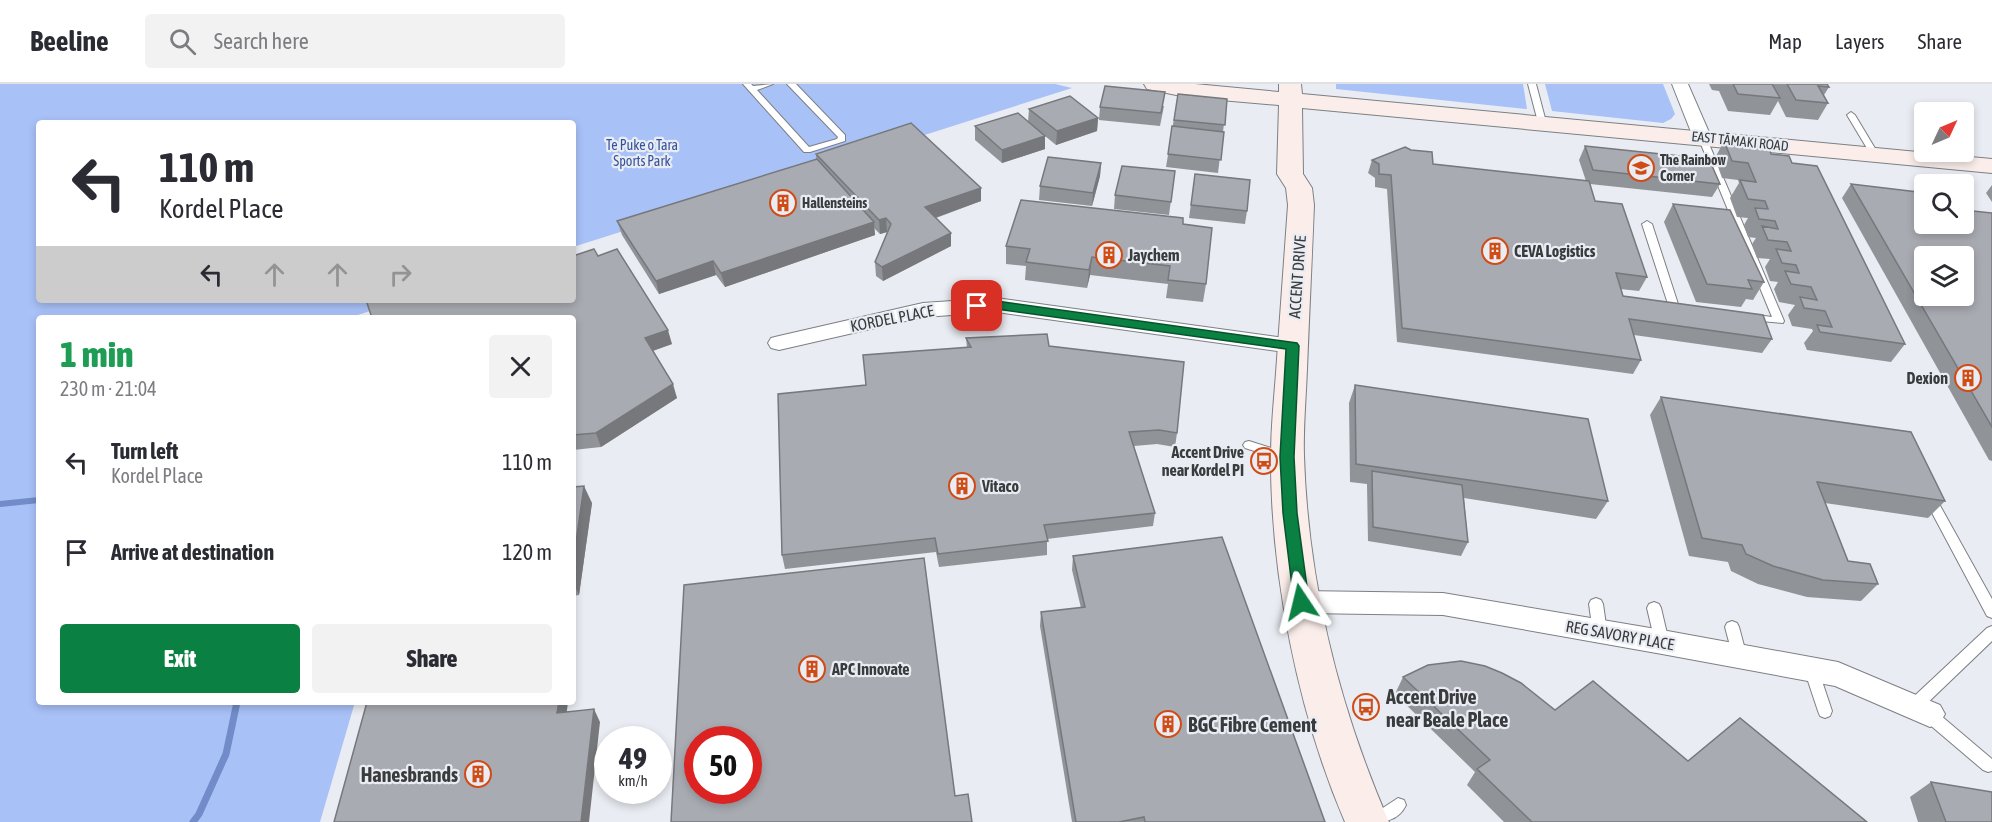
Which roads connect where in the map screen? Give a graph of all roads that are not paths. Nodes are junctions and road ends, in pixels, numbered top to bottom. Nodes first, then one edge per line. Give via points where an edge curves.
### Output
1 (769, 84) edge
2 (791, 84) edge
3 (1532, 84) edge
4 (1680, 84) edge
5 (1159, 85) edge
6 (749, 87) edge
7 (1233, 89) edge
8 (1301, 92) edge
9 (1851, 115) dead end
10 (1542, 122) junction
11 (1702, 136) junction
12 (1292, 151) junction
13 (1875, 155) junction
14 (1992, 166) edge
15 (1299, 188) junction
16 (1647, 224) dead end
17 (1697, 310) edge
18 (1732, 315) edge
19 (779, 343) dead end
20 (1292, 346) junction
21 (1249, 445) dead end
22 (1287, 457) junction
23 (1925, 488) edge
24 (1301, 602) junction
25 (1596, 604) dead end
26 (1654, 608) dead end
27 (1992, 612) edge
28 (1732, 627) dead end
29 (1600, 632) junction
30 (1992, 632) edge
31 (1662, 642) junction
32 (1740, 657) junction
33 (1811, 669) junction
34 (1825, 711) dead end
35 (1923, 711) junction
36 (1988, 765) dead end
37 (1383, 813) edge
38 (1375, 822) edge

1 - 6 lane
2 - 6 lane via 842,137 841,141 807,150
3 - 10 lane
4 - 11 street
5 - 7 main road, EAST TĀMAKI ROAD via 1186,90
7 - 8 main road, EAST TĀMAKI ROAD
7 - 12 main road via 1263,109
8 - 10 main road, EAST TĀMAKI ROAD via 1456,116
8 - 12 main road, ACCENT DRIVE
8 - 15 main road, ACCENT DRIVE via 1309,178
9 - 13 lane
10 - 11 main road, EAST TĀMAKI ROAD
11 - 13 main road, EAST TĀMAKI ROAD
11 - 18 lane via 1779,321
12 - 15 main road, ACCENT DRIVE via 1290,174
13 - 14 main road, EAST TĀMAKI ROAD
15 - 20 main road, ACCENT DRIVE
16 - 17 lane via 1674,307
19 - 20 street, KORDEL PLACE via 923,310 996,305
20 - 22 main road, ACCENT DRIVE
21 - 22 lane
22 - 24 main road, ACCENT DRIVE
23 - 27 lane
24 - 29 street, REG SAVORY PLACE via 1443,604
24 - 37 main road, ACCENT DRIVE via 1320,689 1357,803
25 - 29 lane
26 - 31 lane
28 - 32 lane
29 - 31 street, REG SAVORY PLACE
30 - 35 lane
31 - 32 street, REG SAVORY PLACE
32 - 33 street, REG SAVORY PLACE
33 - 34 lane
33 - 35 street, REG SAVORY PLACE via 1838,674
35 - 36 lane
37 - 38 lane

